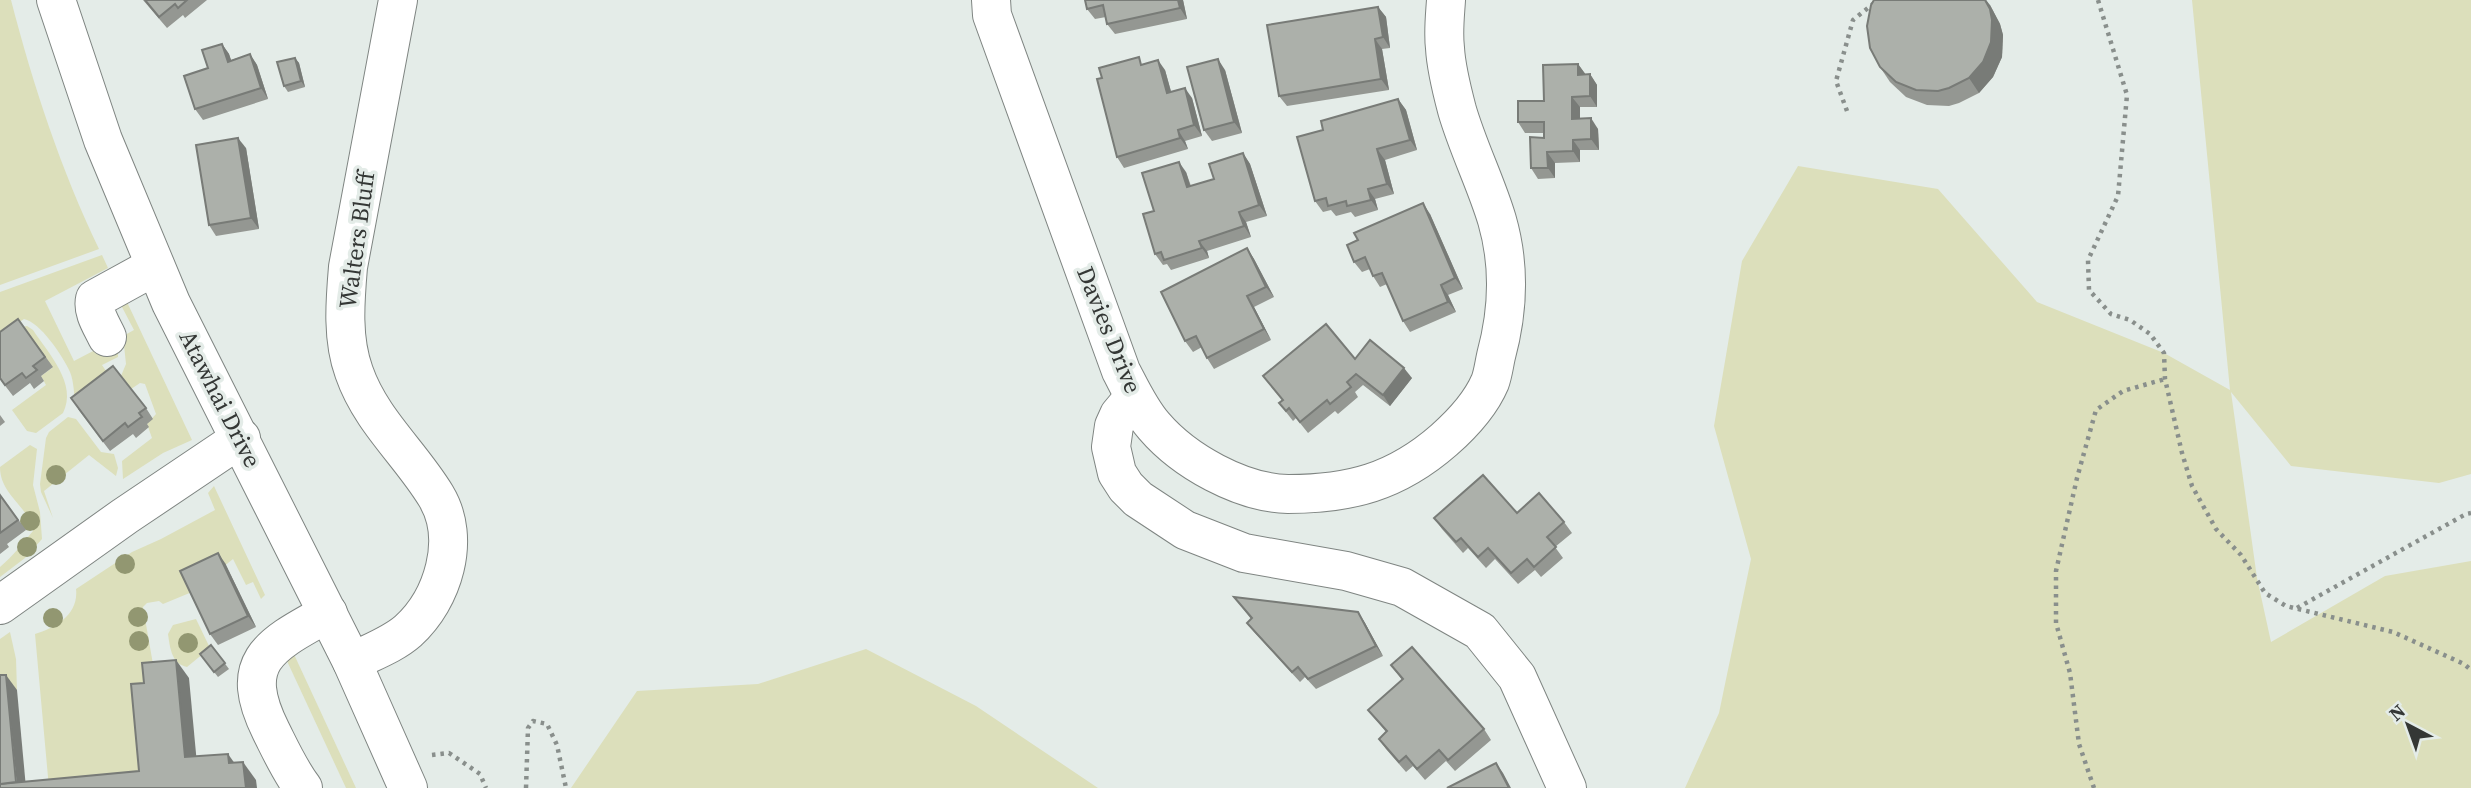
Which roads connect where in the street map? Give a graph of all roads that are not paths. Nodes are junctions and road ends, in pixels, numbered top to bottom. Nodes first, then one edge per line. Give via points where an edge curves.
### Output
1 (55, 0) edge
2 (398, 0) edge
3 (991, 0) edge
4 (1446, 0) edge
5 (155, 266) junction
6 (107, 337) dead end
7 (1134, 397) junction
8 (240, 438) junction
9 (0, 605) edge
10 (328, 613) junction
11 (352, 662) junction
12 (401, 773) edge
13 (303, 788) edge
14 (1567, 788) edge

1 - 5 street, Atawhai Drive via 103,140
2 - 11 street, Walters Bluff via 348,267 347,340 365,399 437,497 445,516 447,565 426,611 408,631
3 - 7 street, Davies Drive via 992,15
4 - 7 street, Davies Drive via 1444,48 1457,110 1497,222 1507,284 1505,324 1490,383 1471,412 1427,456 1401,472 1349,490 1278,494 1251,489 1203,466 1154,426
5 - 6 street via 95,299
5 - 8 street, Atawhai Drive
7 - 14 street via 1119,415 1111,447 1117,472 1138,499 1185,530 1244,553 1346,571 1402,587 1480,631 1517,677
8 - 9 street
8 - 10 street, Atawhai Drive
10 - 11 street, Atawhai Drive
10 - 13 street via 273,648 260,663 257,676 262,712
11 - 12 street, Atawhai Drive

